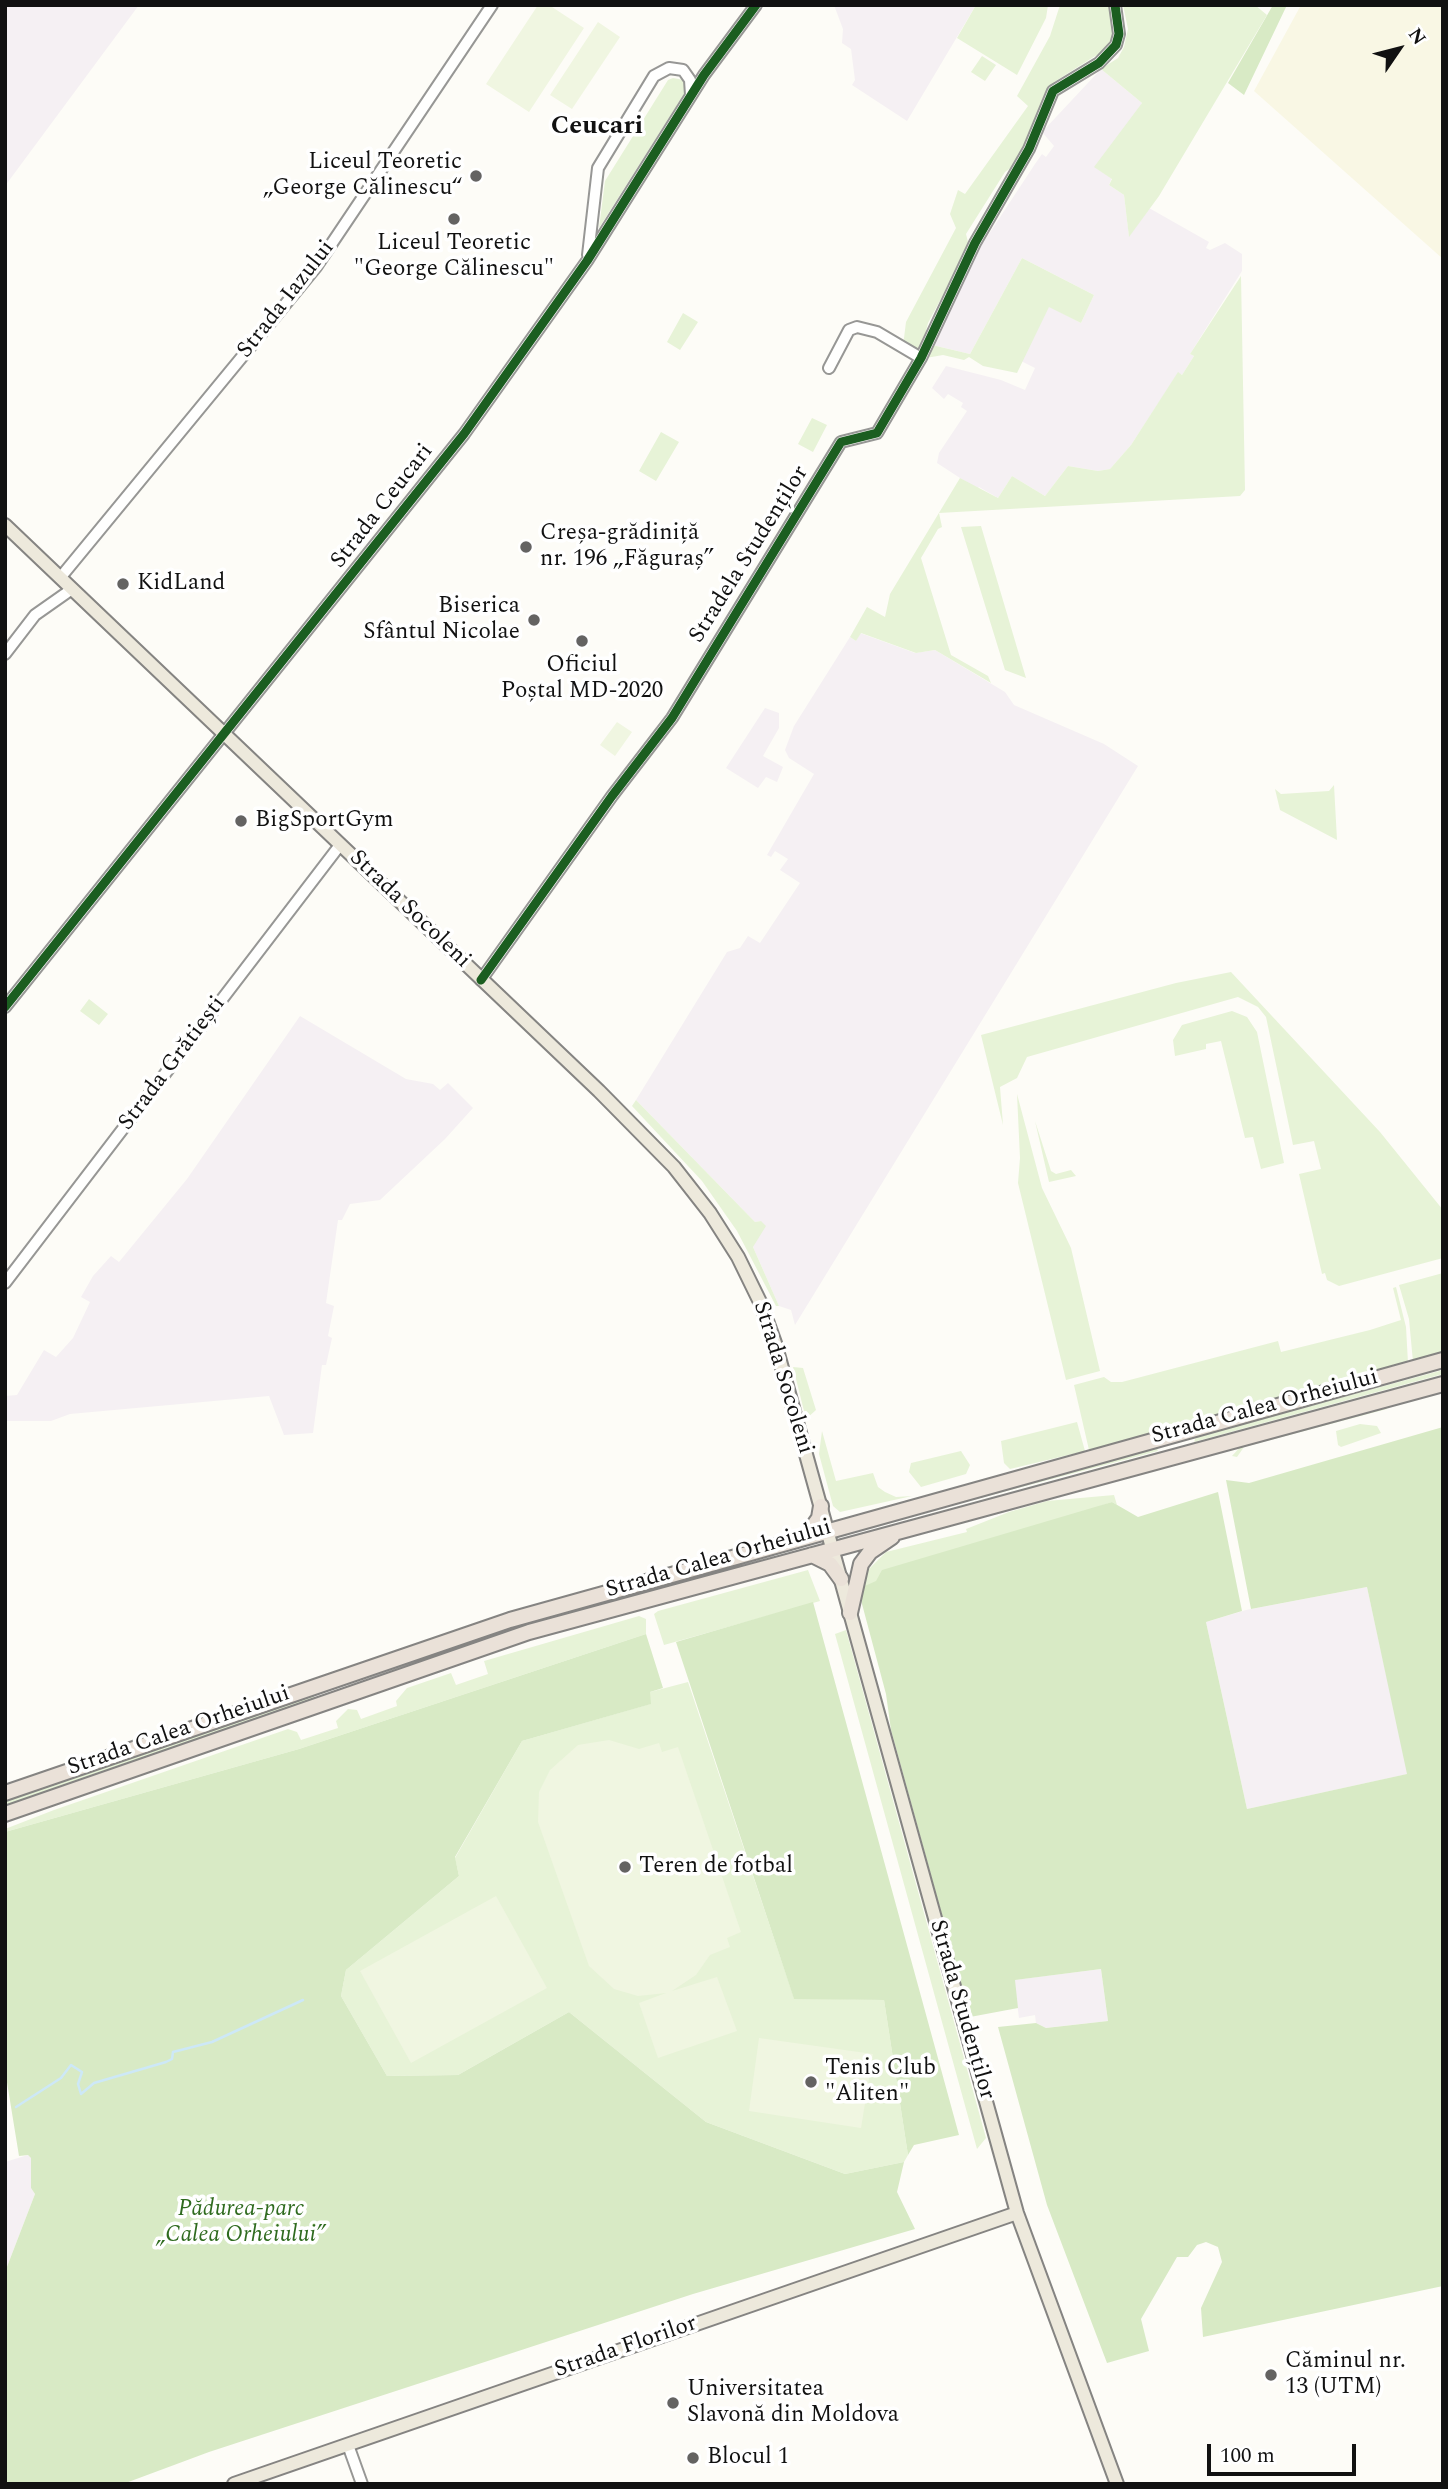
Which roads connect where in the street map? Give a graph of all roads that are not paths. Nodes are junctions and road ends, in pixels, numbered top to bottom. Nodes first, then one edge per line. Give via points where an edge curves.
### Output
1 (492, 5) edge
2 (756, 5) edge
3 (1115, 5) edge
4 (691, 95) junction
5 (587, 261) junction
6 (920, 358) junction
7 (829, 368) dead end
8 (5, 525) edge
9 (60, 578) junction
10 (72, 589) junction
11 (5, 653) edge
12 (223, 734) junction
13 (340, 845) junction
14 (481, 980) junction
15 (5, 1007) edge
16 (5, 1283) edge
17 (1443, 1360) edge
18 (1443, 1384) edge
19 (1176, 1433) junction
20 (1182, 1453) junction
21 (821, 1506) junction
22 (905, 1528) junction
23 (827, 1530) junction
24 (807, 1535) junction
25 (833, 1549) junction
26 (812, 1555) junction
27 (841, 1579) junction
28 (850, 1613) junction
29 (316, 1684) junction
30 (323, 1703) junction
31 (5, 1793) edge
32 (5, 1814) edge
33 (1017, 2213) junction
34 (348, 2445) junction
35 (234, 2484) edge
36 (362, 2484) edge
37 (1117, 2484) edge

1 - 9 street, Strada Iazului via 316,267
2 - 4 street, Strada Ceucari
3 - 6 street, Stradela Studenților via 1116,45 1099,63 1053,91 1029,149 975,243
4 - 5 street, Strada Ceucari
4 - 5 street via 692,85 682,70 661,70 606,151 594,187
5 - 12 street, Strada Ceucari via 464,434
6 - 7 street via 877,332 857,327 849,330
6 - 14 street, Stradela Studenților via 877,433 841,442 668,724 611,796
8 - 9 main road, Strada Socoleni
9 - 10 main road, Strada Socoleni
10 - 11 street via 35,615
10 - 12 main road, Strada Socoleni
12 - 13 main road, Strada Socoleni
12 - 15 street, Strada Ceucari
13 - 14 main road, Strada Socoleni
13 - 16 street, Strada Grătiești
14 - 21 main road, Strada Socoleni via 648,1140 725,1235 770,1327
17 - 19 highway, Strada Calea Orheiului
18 - 20 highway, Strada Calea Orheiului
19 - 20 highway
19 - 23 highway, Strada Calea Orheiului
20 - 22 highway, Strada Calea Orheiului
21 - 23 main road, Strada Socoleni
21 - 24 highway
22 - 25 highway, Strada Calea Orheiului
22 - 28 highway via 864,1559
23 - 24 highway, Strada Calea Orheiului
23 - 25 main road, Strada Studenților
24 - 29 highway, Strada Calea Orheiului via 510,1620
25 - 26 highway, Strada Calea Orheiului
25 - 27 main road, Strada Studenților
26 - 27 highway via 830,1564
26 - 30 highway, Strada Calea Orheiului via 529,1632
27 - 28 main road, Strada Studenților
28 - 33 main road, Strada Studenților
29 - 30 highway
29 - 31 highway, Strada Calea Orheiului
30 - 32 highway, Strada Calea Orheiului
33 - 34 main road, Strada Florilor
33 - 37 main road, Strada Studenților
34 - 35 main road, Strada Florilor
34 - 36 street

